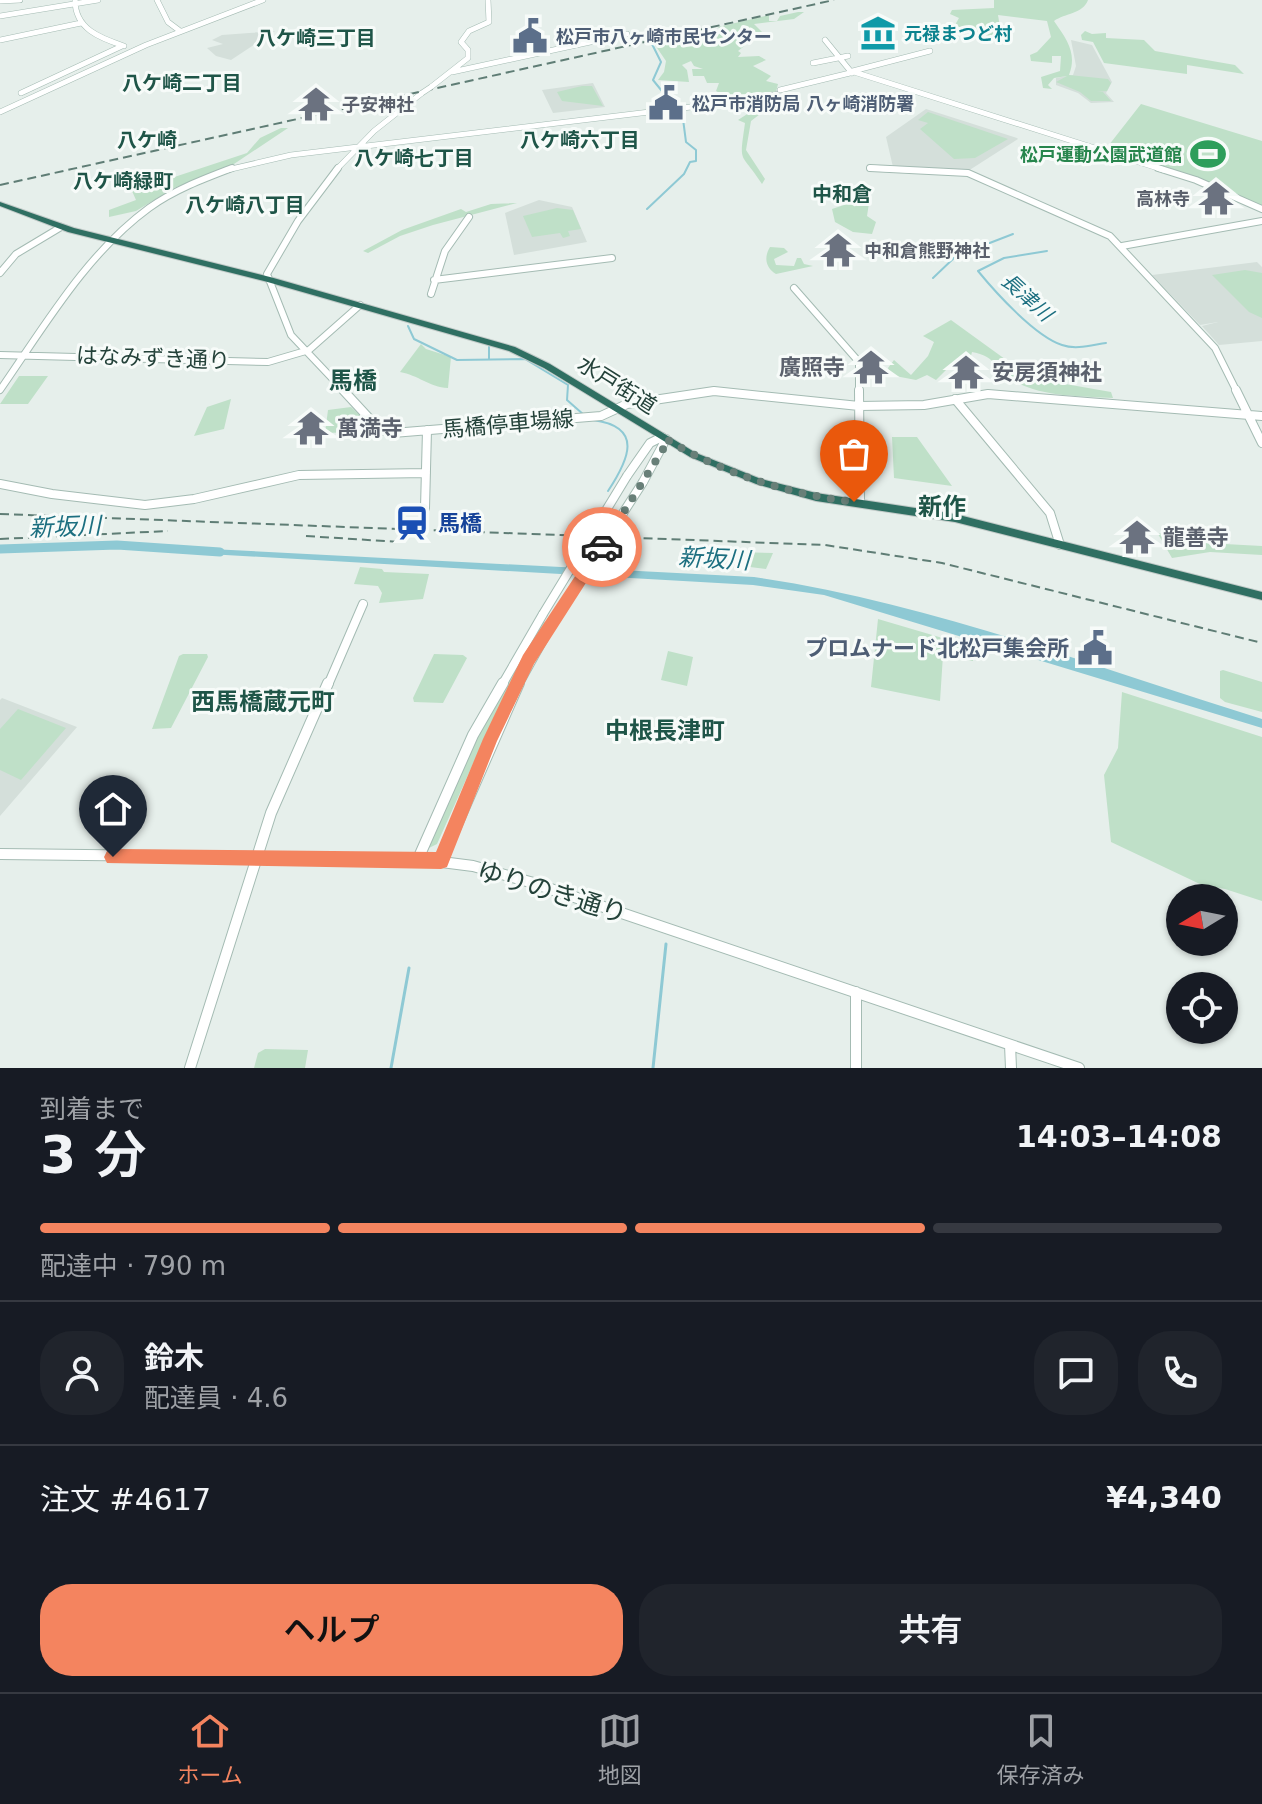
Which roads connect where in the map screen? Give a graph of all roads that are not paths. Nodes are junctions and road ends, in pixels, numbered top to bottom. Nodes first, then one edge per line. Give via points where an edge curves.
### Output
1 (20, 0) edge
2 (98, 0) edge
3 (157, 0) edge
4 (263, 0) edge
5 (488, 0) edge
6 (0, 1) edge
7 (75, 2) edge
8 (0, 16) edge
9 (81, 23) junction
10 (180, 31) junction
11 (627, 34) dead end
12 (0, 40) edge
13 (825, 40) dead end
14 (122, 46) junction
15 (136, 50) junction
16 (930, 51) dead end
17 (848, 56) dead end
18 (839, 58) junction
19 (813, 63) dead end
20 (849, 71) junction
21 (452, 72) junction
22 (781, 91) tunnel mouth
23 (21, 93) dead end
24 (740, 100) tunnel mouth
25 (0, 112) edge
26 (355, 147) junction
27 (870, 168) dead end
28 (0, 204) edge
29 (1262, 211) edge
30 (469, 217) dead end
31 (1262, 221) edge
32 (61, 227) junction
33 (110, 241) junction
34 (1122, 246) junction
35 (612, 258) dead end
36 (0, 273) edge
37 (267, 279) junction
38 (434, 280) junction
39 (794, 288) dead end
40 (431, 294) dead end
41 (360, 305) junction
42 (305, 351) junction
43 (0, 355) edge
44 (29, 355) junction
45 (0, 390) edge
46 (0, 399) edge
47 (955, 399) junction
48 (859, 406) junction
49 (617, 409) junction
50 (1248, 415) junction
51 (1262, 416) edge
52 (427, 430) junction
53 (664, 438) junction
54 (1262, 443) edge
55 (426, 473) junction
56 (0, 484) edge
57 (860, 503) junction
58 (425, 508) dead end
59 (1060, 545) junction
60 (1262, 596) edge
61 (363, 604) dead end
62 (0, 854) edge
63 (257, 858) junction
64 (418, 859) junction
65 (441, 861) junction
66 (856, 992) junction
67 (1010, 1045) junction
68 (190, 1068) edge
69 (856, 1068) edge
70 (1011, 1068) edge
71 (1079, 1068) edge

1 - 6 street
2 - 7 street
3 - 10 street via 168,22
4 - 10 street
5 - 21 street via 489,22 465,36 461,42 468,58
7 - 8 street
7 - 9 street
9 - 12 street
9 - 14 street
10 - 15 street
11 - 21 street
13 - 18 street
14 - 15 street
14 - 23 street
15 - 25 street
16 - 20 street
17 - 18 street
18 - 19 street
18 - 20 street
20 - 22 street
20 - 29 street via 1176,175
21 - 26 street, bridge
24 - 26 street
26 - 33 street via 264,160 207,176 150,205
26 - 37 street via 302,215
27 - 34 street via 970,174 1092,226
28 - 32 highway, 水戸街道
30 - 38 street via 445,251
31 - 34 street
32 - 33 highway, 水戸街道
32 - 36 street via 16,254
33 - 37 highway, 水戸街道
33 - 44 street
34 - 50 street via 1215,348
35 - 38 street
37 - 41 highway, 水戸街道
37 - 42 street via 285,325
38 - 40 street
39 - 48 street via 858,360
41 - 42 street
41 - 49 highway, 水戸街道 via 520,352
42 - 44 street, はなみずき通り via 265,362
42 - 52 street via 380,430
43 - 44 street, はなみずき通り
44 - 45 street
44 - 46 street
47 - 48 street, 馬橋停車場線
47 - 50 street, 馬橋停車場線 via 988,394
47 - 59 street via 1050,513
48 - 49 street, 馬橋停車場線 via 707,391
48 - 57 street
49 - 52 street, 馬橋停車場線 via 596,416
49 - 53 highway, 水戸街道
50 - 51 street, 馬橋停車場線
50 - 54 street
52 - 55 street, 馬橋停車場線
53 - 57 highway, 水戸街道 via 749,478
53 - 64 street, bridge via 650,443 627,476 543,614 473,735
53 - 65 street, bridge via 643,482 529,660
55 - 56 street via 299,475 145,505
55 - 58 street, 馬橋停車場線
57 - 59 highway, 水戸街道 via 955,518
59 - 60 highway, 水戸街道
61 - 63 street via 276,800
62 - 63 street, ゆりのき通り
63 - 64 street, ゆりのき通り
63 - 68 street
64 - 65 street, ゆりのき通り
65 - 66 street, ゆりのき通り via 492,870
66 - 67 street, ゆりのき通り
66 - 69 street
67 - 70 street
67 - 71 street, ゆりのき通り

